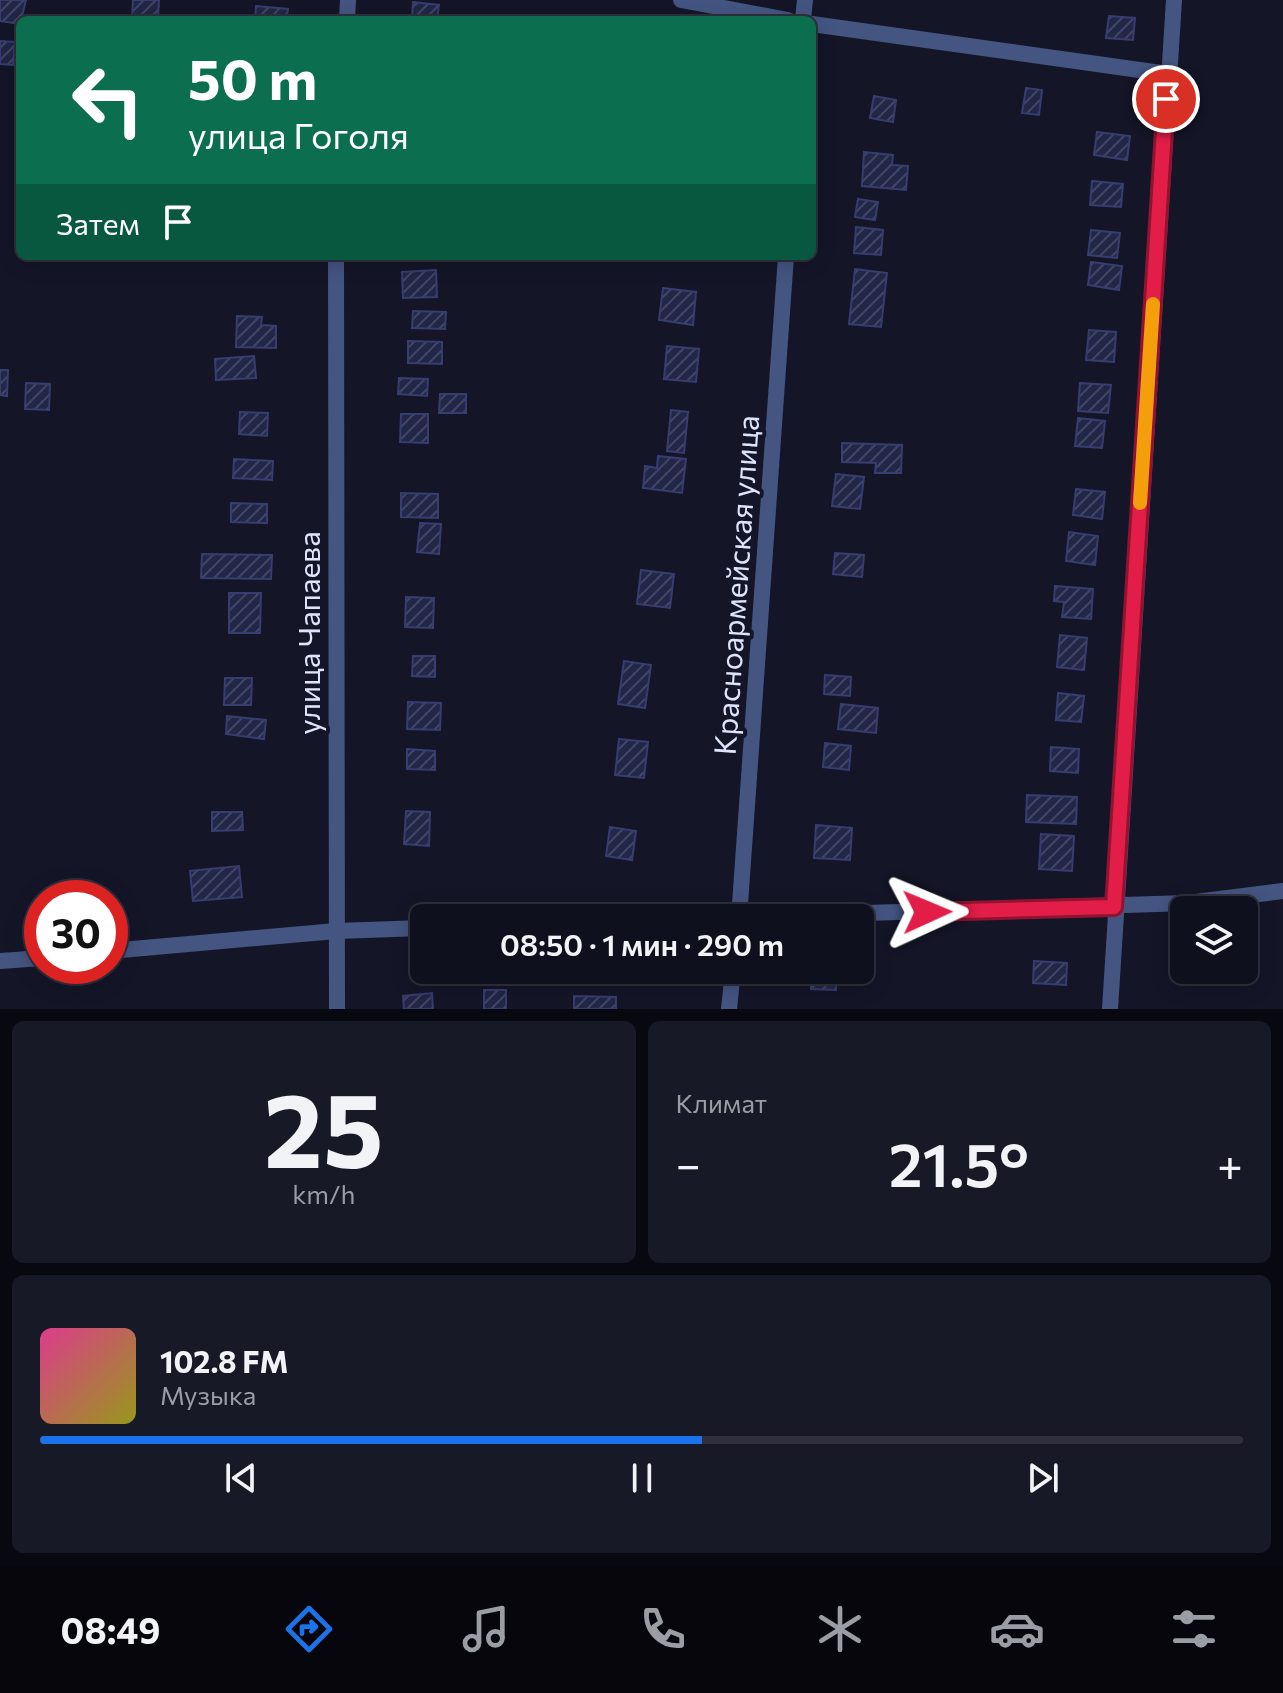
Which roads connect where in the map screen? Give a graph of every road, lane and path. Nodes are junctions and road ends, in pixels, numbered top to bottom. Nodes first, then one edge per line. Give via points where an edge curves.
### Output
1 (681, 0) edge
2 (1174, 0) edge
3 (767, 16) edge
4 (816, 25) edge
5 (1168, 74) junction
6 (336, 260) edge
7 (786, 260) edge
8 (1283, 891) edge
9 (740, 904) edge
10 (1114, 907) junction
11 (874, 913) edge
12 (410, 928) edge
13 (336, 931) junction
14 (128, 949) edge
15 (24, 959) edge
16 (0, 961) edge
17 (732, 984) edge
18 (337, 1009) edge
19 (729, 1009) edge
20 (1110, 1009) edge

1 - 3 street
2 - 5 street
4 - 5 street
5 - 10 street
6 - 13 street, улица Чапаева
7 - 9 street, Красноармейская улица
8 - 10 street via 1237,900
10 - 11 street
10 - 20 street
12 - 13 street
13 - 14 street
13 - 18 street, улица Чапаева
15 - 16 street
17 - 19 street

